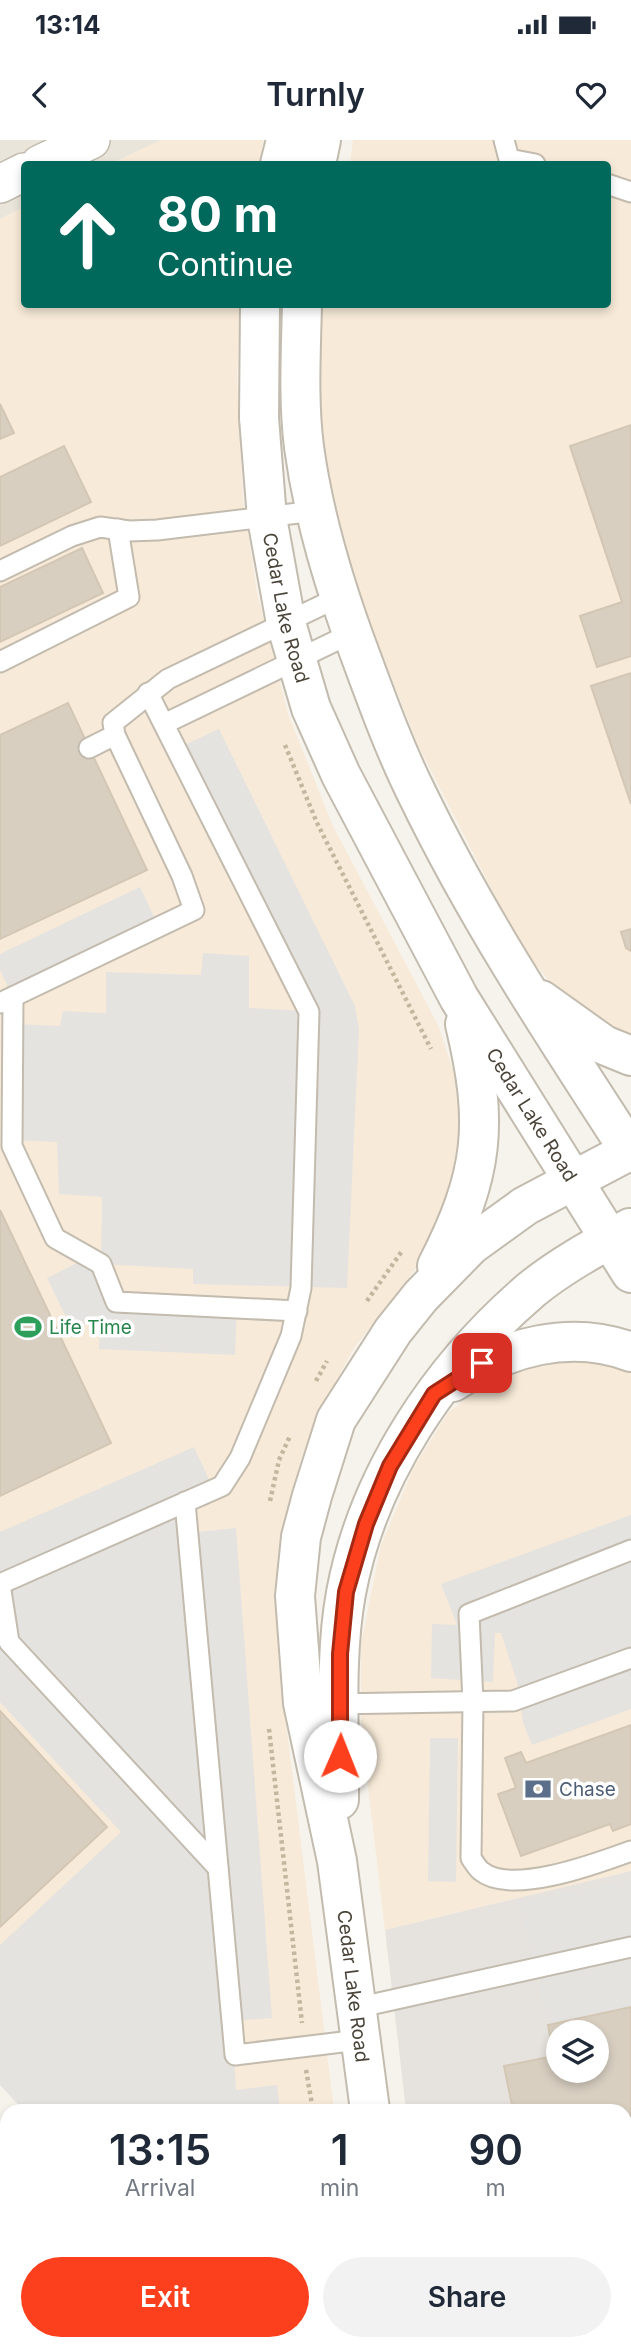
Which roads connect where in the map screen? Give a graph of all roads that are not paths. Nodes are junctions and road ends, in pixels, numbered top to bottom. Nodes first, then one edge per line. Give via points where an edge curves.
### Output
1 (90, 140) edge
2 (286, 140) edge
3 (321, 140) edge
4 (504, 140) edge
5 (46, 161) edge
6 (281, 161) edge
7 (317, 161) edge
8 (519, 161) edge
9 (21, 174) edge
10 (0, 184) edge
11 (611, 185) edge
12 (631, 192) edge
13 (260, 308) edge
14 (302, 308) edge
15 (316, 512) junction
16 (267, 518) junction
17 (118, 529) junction
18 (0, 571) edge
19 (339, 597) junction
20 (286, 623) junction
21 (352, 633) junction
22 (296, 659) junction
23 (0, 662) edge
24 (148, 693) junction
25 (166, 723) junction
26 (115, 735) junction
27 (89, 748) dead end
28 (520, 983) junction
29 (459, 998) junction
30 (6, 1000) edge
31 (631, 1056) edge
32 (631, 1151) edge
33 (573, 1181) junction
34 (620, 1233) edge
35 (631, 1273) edge
36 (421, 1296) junction
37 (296, 1311) junction
38 (631, 1352) edge
39 (434, 1394) junction
40 (185, 1502) junction
41 (631, 1550) edge
42 (631, 1658) edge
43 (473, 1702) junction
44 (303, 1703) junction
45 (341, 1704) junction
46 (631, 1851) edge
47 (337, 1861) junction
48 (218, 1868) junction
49 (631, 1947) edge
50 (357, 2024) junction
51 (369, 2104) edge

1 - 5 street
2 - 6 street
3 - 7 street
4 - 8 lane via 509,159
9 - 10 street
11 - 12 lane
13 - 16 street, Cedar Lake Road via 259,418
14 - 15 street via 304,445
15 - 16 lane
15 - 19 street
16 - 17 lane via 157,530
16 - 20 street, Cedar Lake Road
17 - 18 lane via 100,527 72,536
17 - 23 lane via 130,597
19 - 20 lane
19 - 21 street
20 - 22 street, Cedar Lake Road
20 - 24 lane
21 - 22 lane
21 - 28 street via 416,793
22 - 25 lane
22 - 29 street, Cedar Lake Road via 341,775
24 - 25 lane
24 - 26 lane via 113,723
25 - 37 lane via 309,1012 301,1288
26 - 27 lane
26 - 30 lane via 194,910
28 - 31 street via 604,1045
28 - 32 street
29 - 33 street, Cedar Lake Road
29 - 36 street via 475,1066 480,1117 477,1163 461,1217
30 - 37 lane via 12,1146 55,1238 101,1264 116,1302
32 - 33 street
33 - 34 street
33 - 36 street, Cedar Lake Road via 525,1206 471,1245
34 - 35 street
34 - 39 street, Cedar Lake Road via 533,1289 480,1337
36 - 44 street, Cedar Lake Road via 336,1420 312,1496 301,1537 295,1596
37 - 40 lane via 291,1336 240,1458 222,1486
38 - 39 street via 585,1341 532,1345 482,1363
39 - 45 street, Cedar Lake Road via 390,1466 366,1524 346,1592
40 - 48 lane
40 - 48 lane via 0,1584 9,1642
41 - 43 lane via 469,1614
42 - 43 lane via 513,1701
43 - 45 lane
43 - 46 lane via 471,1858 482,1873 515,1882 581,1869
44 - 45 lane
44 - 47 street, Cedar Lake Road
45 - 47 street, Cedar Lake Road
47 - 50 street, Cedar Lake Road
48 - 50 lane via 235,2055
49 - 50 lane
50 - 51 street, Cedar Lake Road

